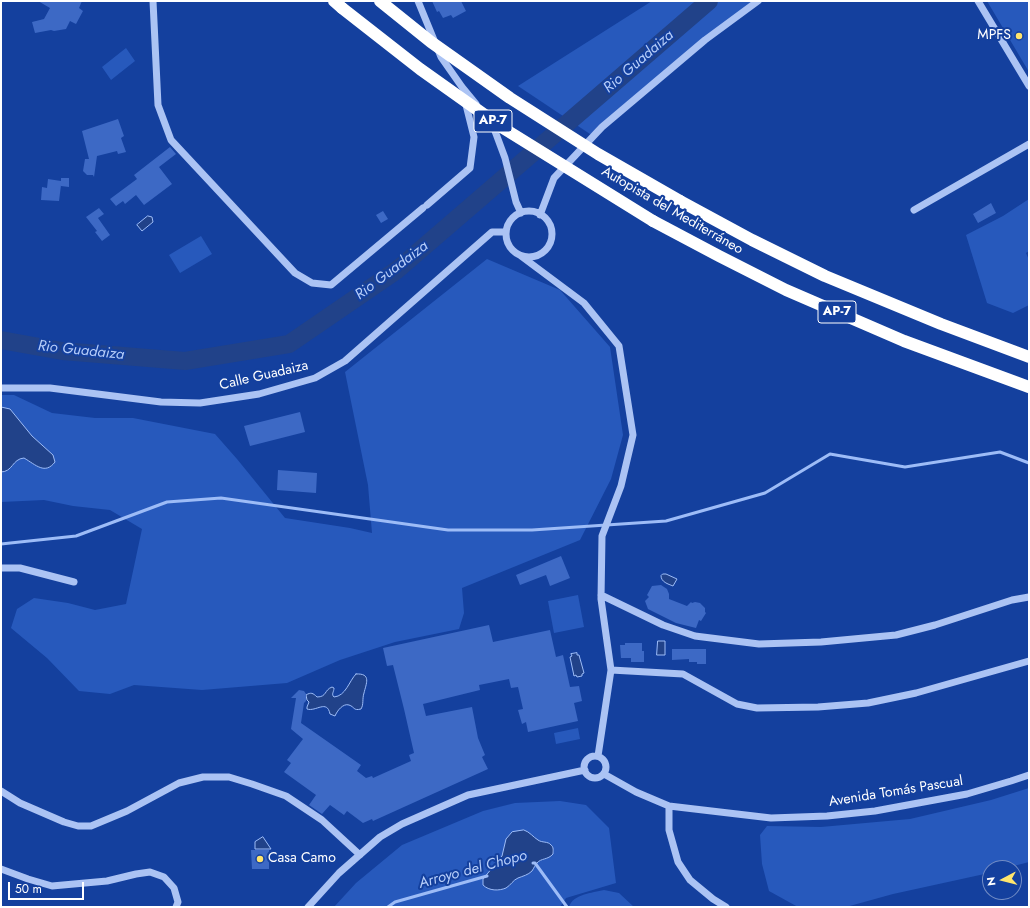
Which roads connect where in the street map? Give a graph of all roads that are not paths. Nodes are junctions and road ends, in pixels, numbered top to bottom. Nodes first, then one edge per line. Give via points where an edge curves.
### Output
1 (153, 1) edge
2 (380, 1) edge
3 (418, 1) edge
4 (758, 1) edge
5 (978, 1) edge
6 (338, 5) edge
7 (1029, 86) edge
8 (462, 87) junction
9 (1029, 144) edge
10 (914, 210) dead end
11 (521, 213) junction
12 (540, 215) junction
13 (506, 232) junction
14 (521, 256) junction
15 (1029, 357) edge
16 (1029, 387) edge
17 (1, 388) edge
18 (1, 568) edge
19 (74, 582) dead end
20 (601, 595) junction
21 (1029, 597) edge
22 (1029, 661) edge
23 (611, 670) junction
24 (598, 756) junction
25 (585, 770) junction
26 (604, 774) junction
27 (1029, 775) edge
28 (1, 791) edge
29 (669, 806) junction
30 (360, 855) junction
31 (1, 869) edge
32 (176, 907) edge
33 (308, 907) edge
34 (726, 907) edge

1 - 8 street via 158,106 171,140 295,273 312,283 331,285 470,168 474,137
2 - 15 highway, Autopista del Mediterráneo / AP-7, bridge via 510,98 598,154 680,201 825,276
3 - 8 street via 441,57
4 - 12 street via 705,40 602,127 554,178
5 - 7 street
6 - 16 highway, Autopista del Mediterráneo / AP-7, bridge via 420,69 503,128 653,220 786,290 904,341
8 - 11 street via 493,124
9 - 10 street
11 - 12 street via 527,211
11 - 13 street via 511,220
12 - 14 street via 550,226 547,247 536,256
13 - 14 street via 509,246
13 - 17 street, Calle Guadaiza via 492,232 345,360 315,378 259,394 200,403 161,402 50,388
14 - 20 street via 584,303 620,346 633,434 621,486 602,536
18 - 19 street via 20,568
20 - 21 street via 663,625 695,636 759,644 821,642 896,635
20 - 23 street
22 - 23 street via 902,696 868,703 818,707 758,708 737,704 683,674
23 - 24 street
24 - 25 street via 587,759
24 - 26 street via 606,763
25 - 26 street via 591,778 598,778
25 - 30 street via 468,795 402,824 380,837
26 - 29 street, Avenida Tomás Pascual via 636,792
27 - 29 street, Avenida Tomás Pascual via 967,794 875,811 827,816 771,818
28 - 30 street via 20,803 64,822 91,826 126,811 178,783 204,777 229,777 286,796 322,820
29 - 34 street via 668,830 678,862 690,880
30 - 33 street via 339,873
31 - 32 street via 52,886 106,881 150,872 164,877 174,888 178,902

